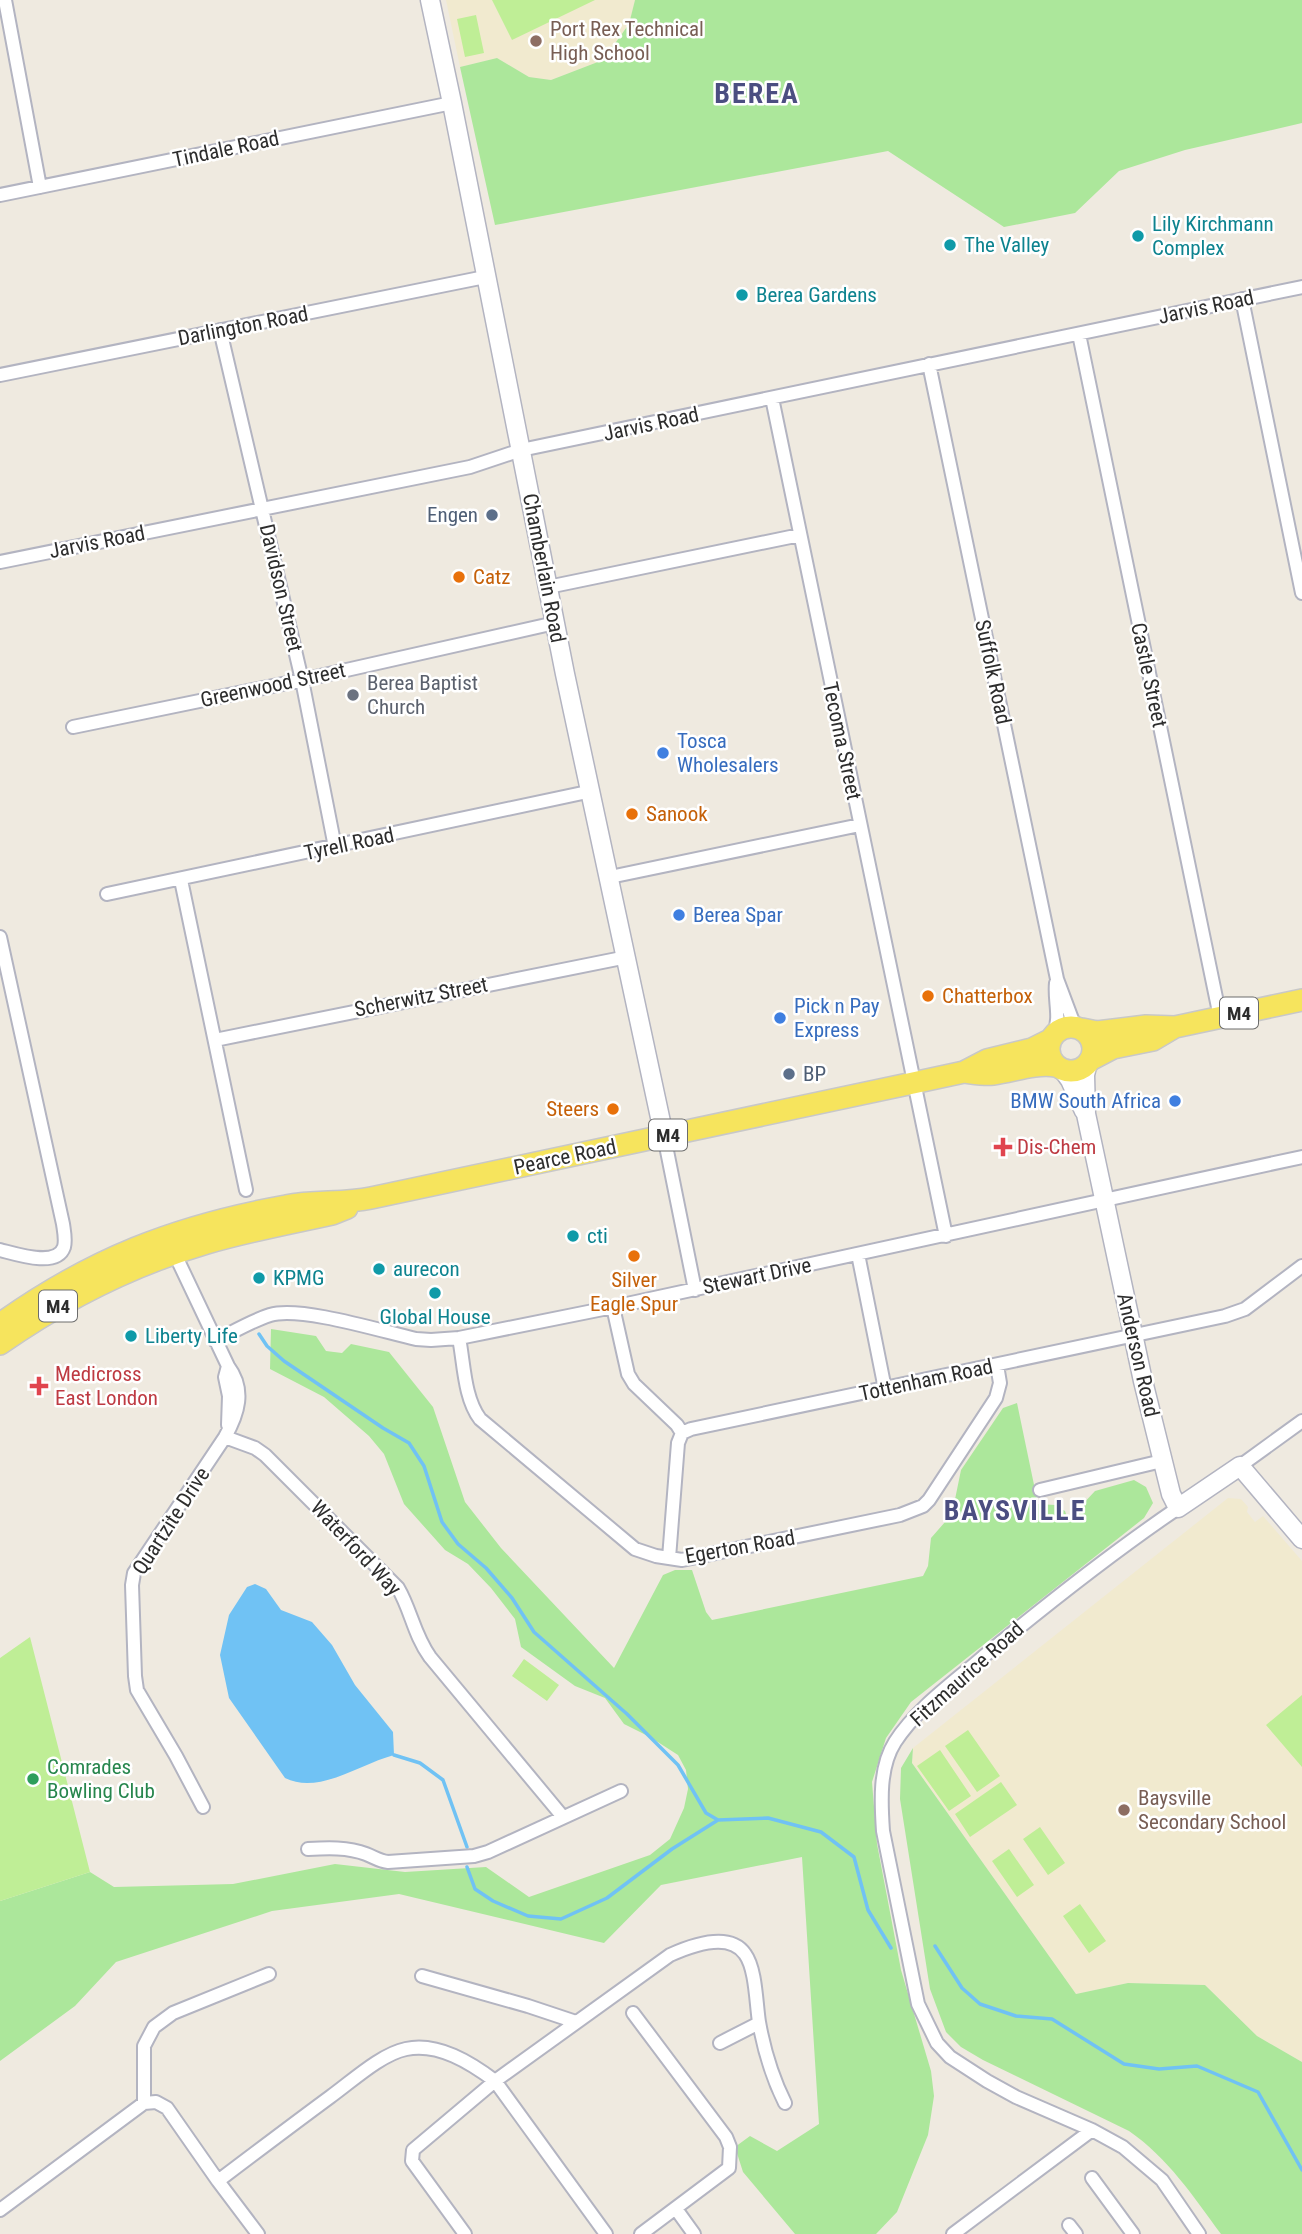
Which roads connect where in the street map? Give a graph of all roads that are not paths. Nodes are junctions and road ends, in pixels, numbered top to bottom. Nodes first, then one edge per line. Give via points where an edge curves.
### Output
1 (5, 0) edge
2 (430, 0) edge
3 (453, 103) junction
4 (40, 187) junction
5 (0, 195) edge
6 (485, 277) junction
7 (1302, 287) edge
8 (1242, 299) junction
9 (220, 330) junction
10 (1079, 334) junction
11 (929, 364) junction
12 (0, 375) edge
13 (772, 398) junction
14 (521, 450) junction
15 (263, 510) junction
16 (800, 535) junction
17 (0, 562) edge
18 (548, 587) junction
19 (1302, 593) edge
20 (555, 623) junction
21 (302, 680) junction
22 (73, 727) dead end
23 (592, 791) junction
24 (860, 825) junction
25 (335, 847) junction
26 (610, 877) junction
27 (181, 880) junction
28 (107, 894) dead end
29 (0, 937) edge
30 (627, 957) junction
31 (1057, 979) junction
32 (1302, 999) edge
33 (1220, 1017) junction
34 (1175, 1027) junction
35 (1080, 1029) junction
36 (1052, 1037) junction
37 (215, 1040) junction
38 (1089, 1061) junction
39 (1059, 1067) junction
40 (964, 1072) junction
41 (913, 1083) junction
42 (1086, 1114) junction
43 (663, 1136) junction
44 (1302, 1157) edge
45 (246, 1190) dead end
46 (1104, 1200) junction
47 (946, 1236) junction
48 (170, 1244) junction
49 (0, 1251) edge
50 (859, 1255) junction
51 (116, 1266) junction
52 (1302, 1266) edge
53 (695, 1290) junction
54 (613, 1307) junction
55 (0, 1324) edge
56 (1133, 1334) junction
57 (459, 1338) junction
58 (215, 1341) junction
59 (0, 1344) edge
60 (997, 1365) junction
61 (885, 1388) junction
62 (1302, 1421) edge
63 (682, 1433) junction
64 (226, 1435) junction
65 (1162, 1461) junction
66 (1240, 1466) junction
67 (1040, 1490) dead end
68 (1178, 1508) junction
69 (1302, 1539) edge
70 (669, 1558) junction
71 (621, 1791) dead end
72 (203, 1807) dead end
73 (563, 1817) junction
74 (308, 1849) dead end
75 (270, 1974) dead end
76 (422, 1976) dead end
77 (633, 2013) dead end
78 (576, 2022) junction
79 (759, 2023) junction
80 (720, 2043) dead end
81 (495, 2081) junction
82 (144, 2103) junction
83 (785, 2103) dead end
84 (1092, 2130) junction
85 (1092, 2178) dead end
86 (218, 2181) junction
87 (676, 2209) junction
88 (0, 2210) edge
89 (258, 2234) edge
90 (465, 2234) edge
91 (606, 2234) edge
92 (641, 2234) edge
93 (694, 2234) edge
94 (953, 2234) edge
95 (1133, 2234) edge
96 (1199, 2234) edge

1 - 4 street
2 - 3 street, Chamberlain Road
3 - 4 street, Tindale Road
3 - 6 street, Chamberlain Road
4 - 5 street, Tindale Road
6 - 9 street, Darlington Road
6 - 14 street, Chamberlain Road
7 - 8 street, Jarvis Road
8 - 10 street, Jarvis Road
8 - 19 street
9 - 12 street, Darlington Road
9 - 15 street, Davidson Street
10 - 11 street, Jarvis Road
10 - 33 street, Castle Street
11 - 13 street, Jarvis Road
11 - 31 street, Suffolk Road
13 - 14 street, Jarvis Road
13 - 16 street, Tecoma Street
14 - 15 street, Jarvis Road via 470,467
14 - 18 street, Chamberlain Road
15 - 17 street, Jarvis Road
15 - 21 street, Davidson Street
16 - 18 street
16 - 24 street, Tecoma Street
18 - 20 street, Chamberlain Road
20 - 21 street, Greenwood Street
20 - 23 street, Chamberlain Road
21 - 22 street, Greenwood Street
21 - 25 street, Davidson Street
23 - 25 street, Tyrell Road
23 - 26 street, Chamberlain Road
24 - 26 street
24 - 41 street, Tecoma Street
25 - 27 street, Tyrell Road
26 - 30 street, Chamberlain Road
27 - 28 street, Tyrell Road
27 - 37 street
29 - 49 street via 63,1224 63,1249 57,1255 36,1258
30 - 37 street, Scherwitz Street
30 - 43 street, Chamberlain Road
31 - 35 street, Suffolk Road
31 - 36 street, Suffolk Road via 1058,1022
32 - 33 main road, Pearce Road / M4
33 - 34 main road, Pearce Road / M4
34 - 35 main road, Pearce Road / M4
34 - 38 main road, Pearce Road / M4 via 1153,1040 1113,1048
35 - 36 main road, Pearce Road / M4 via 1067,1027
35 - 38 main road via 1093,1043
36 - 39 main road via 1050,1056
36 - 40 main road, Pearce Road / M4 via 1032,1049 987,1060
37 - 45 street
38 - 39 main road, Pearce Road / M4 via 1075,1071
38 - 42 street
39 - 40 main road, Pearce Road / M4 via 1044,1064 991,1074
39 - 42 street
40 - 41 main road, Pearce Road / M4
41 - 43 main road, Pearce Road / M4
41 - 47 street, Tecoma Street
42 - 46 street, Anderson Road
43 - 48 main road, Pearce Road / M4 via 371,1198 332,1214 209,1242
43 - 53 street
44 - 46 street, Stewart Drive
46 - 47 street, Stewart Drive
46 - 56 street, Anderson Road
47 - 50 street, Stewart Drive
48 - 51 main road, Pearce Road / M4
48 - 58 street, Quartzite Drive
50 - 53 street, Stewart Drive
50 - 61 street
51 - 55 main road, M4 via 49,1290
51 - 59 main road, M4
52 - 56 street, Tottenham Road via 1245,1309
53 - 54 street, Stewart Drive
54 - 57 street, Stewart Drive
54 - 63 street via 628,1374
56 - 60 street, Tottenham Road
56 - 65 street, Anderson Road
57 - 58 street, Stewart Drive via 416,1339 284,1312
57 - 70 street, Egerton Road via 471,1400 480,1419 635,1549
58 - 64 street, Quartzite Drive via 239,1392 237,1413
60 - 61 street, Tottenham Road
60 - 70 street, Egerton Road via 1000,1383 996,1398 923,1506 900,1515 702,1557
61 - 63 street, Tottenham Road
62 - 66 street, Fitzmaurice Road
63 - 70 street
64 - 72 street, Quartzite Drive via 132,1579 137,1690
64 - 73 street, Waterford Way via 265,1454 398,1588 425,1651
65 - 67 street
65 - 68 street, Anderson Road
66 - 68 street, Fitzmaurice Road
66 - 69 street
68 - 84 street, Fitzmaurice Road via 1084,1575 938,1695 894,1744 882,1785 883,1831 908,1961 918,2004 937,2043 987,2081
71 - 73 street
73 - 74 street via 474,1856 388,1862 337,1849
75 - 82 street via 173,2013 154,2027 144,2046
76 - 78 street
77 - 87 street via 730,2147 729,2168
78 - 79 street via 670,1955 723,1942 737,1946 751,1966
78 - 81 street
79 - 80 street
79 - 83 street via 773,2079
81 - 86 street via 455,2057 426,2048 405,2049 368,2069
81 - 90 street via 411,2155
81 - 91 street
82 - 86 street via 156,2102 167,2108
82 - 88 street
84 - 94 street
84 - 96 street, Fitzmaurice Road via 1146,2165
85 - 95 street
86 - 89 street
87 - 92 street
87 - 93 street

